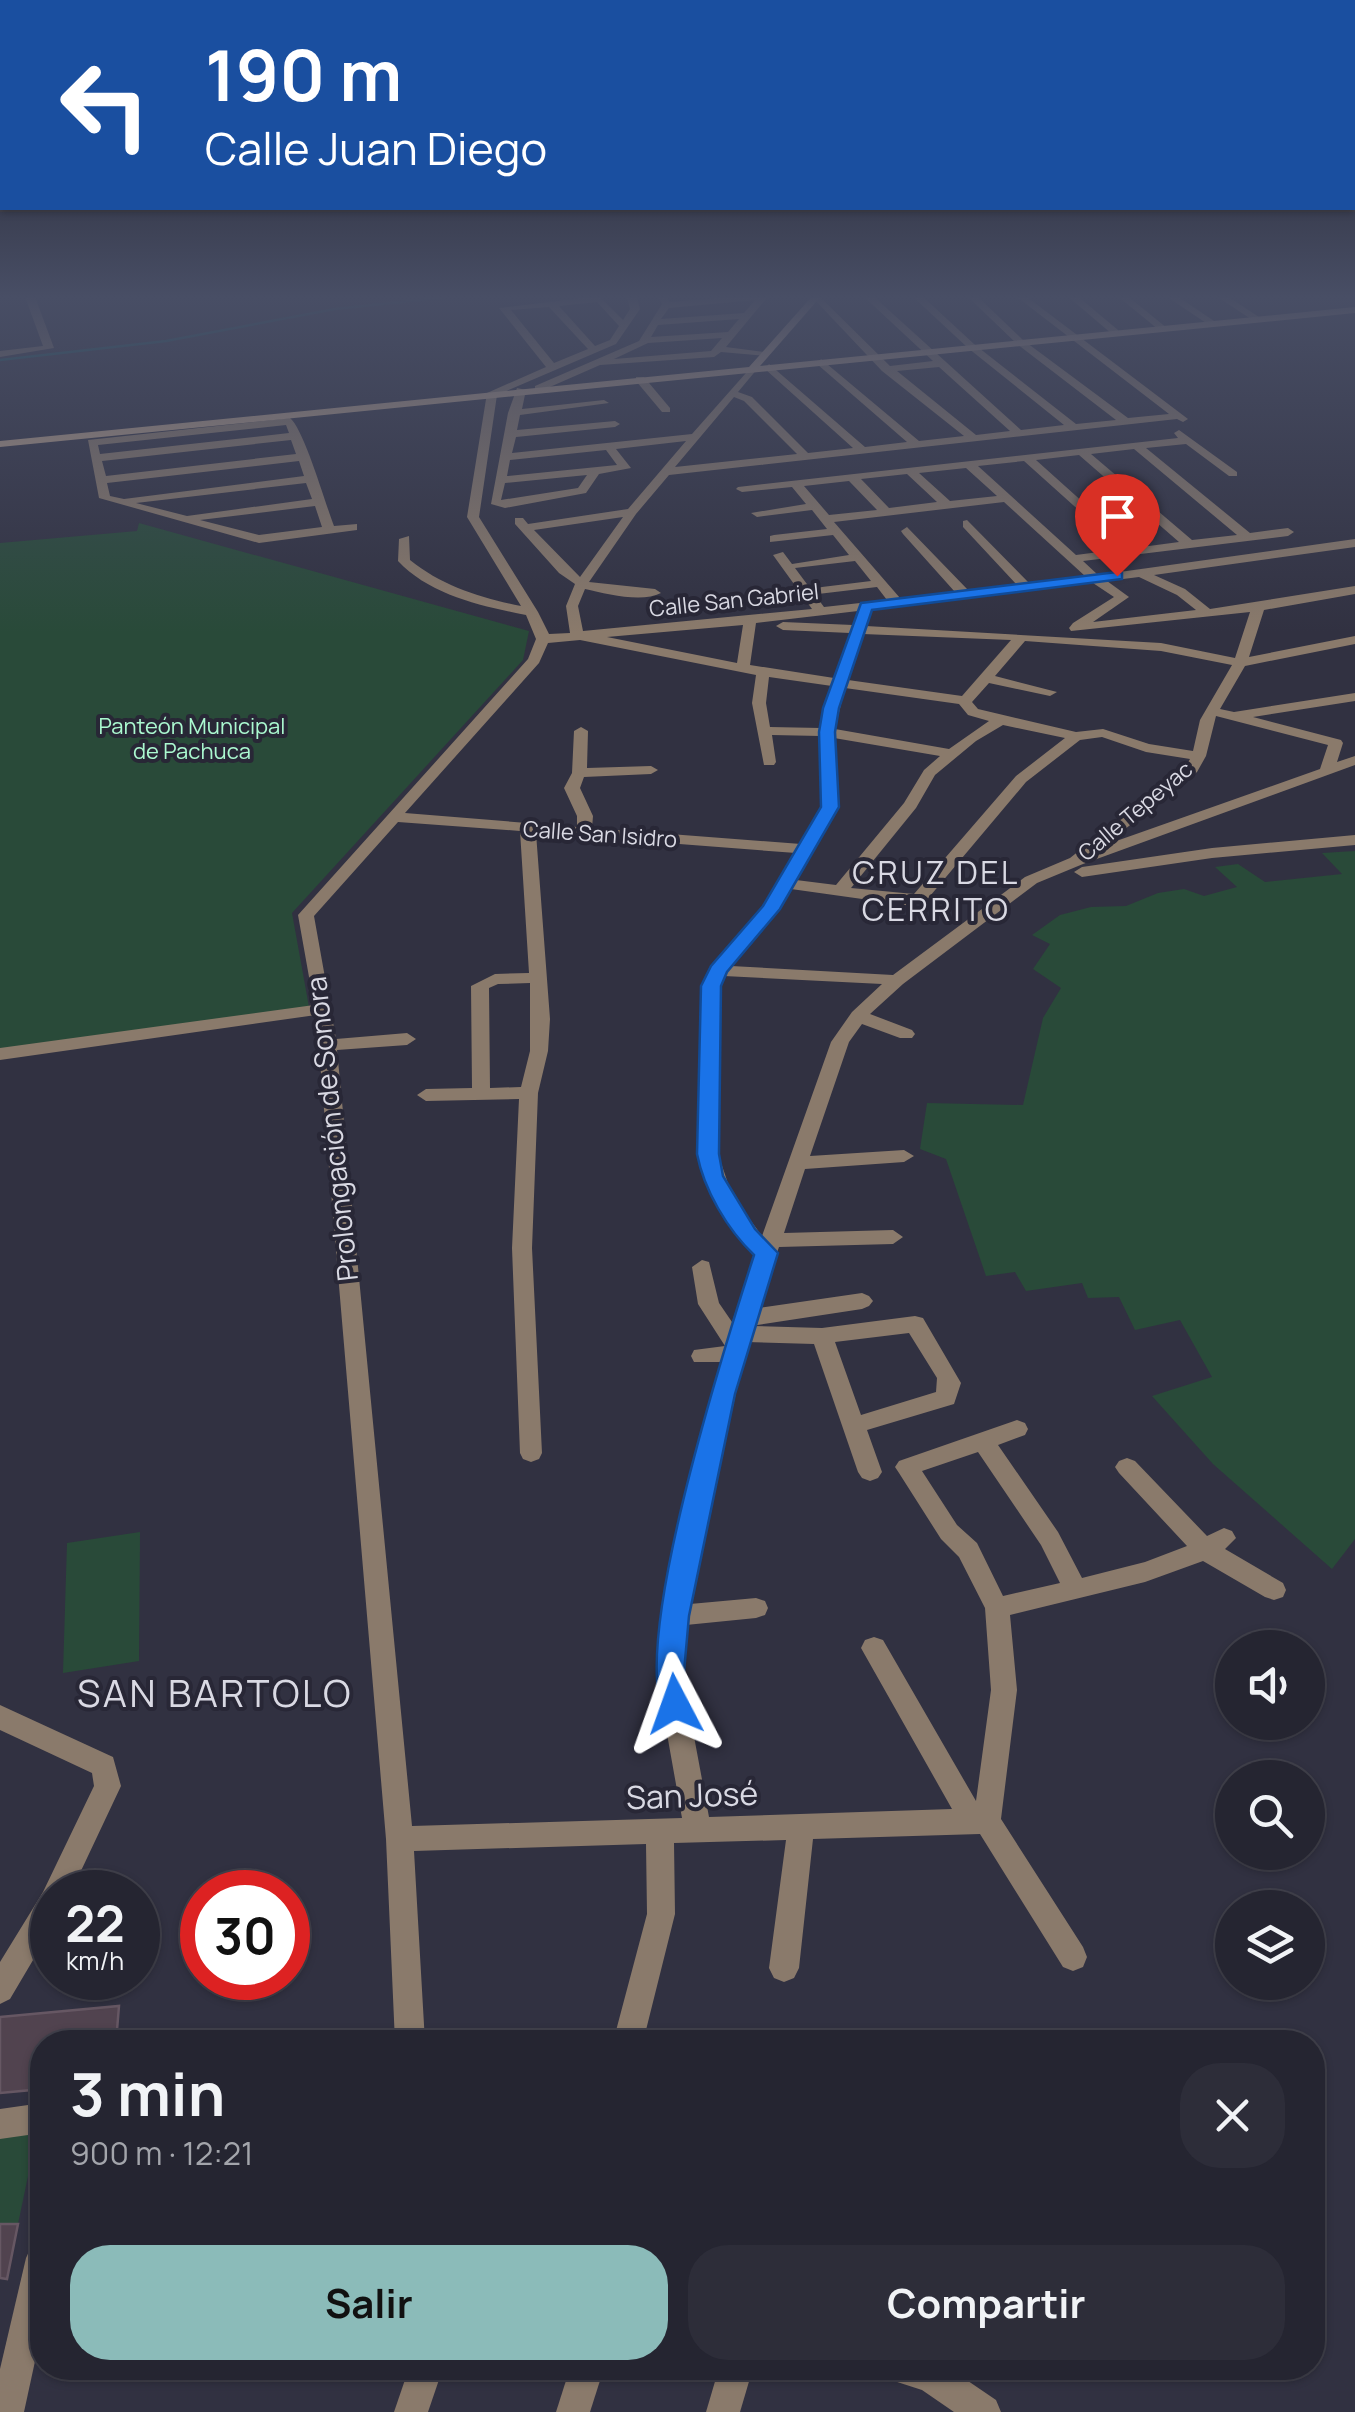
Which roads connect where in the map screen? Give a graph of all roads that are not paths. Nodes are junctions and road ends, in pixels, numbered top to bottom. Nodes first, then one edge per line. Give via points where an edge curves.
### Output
1 (375, 407) edge
2 (490, 407) edge
3 (516, 407) edge
4 (572, 407) edge
5 (663, 407) edge
6 (721, 407) edge
7 (756, 407) edge
8 (813, 407) edge
9 (876, 407) edge
10 (933, 407) edge
11 (987, 407) edge
12 (1047, 407) edge
13 (1106, 407) edge
14 (1165, 407) edge
15 (666, 410) dead end
16 (514, 413) junction
17 (1126, 422) junction
18 (615, 424) dead end
19 (189, 428) junction
20 (1074, 428) junction
21 (509, 434) junction
22 (1019, 434) junction
23 (296, 436) junction
24 (696, 437) junction
25 (974, 440) junction
26 (0, 444) edge
27 (923, 445) junction
28 (609, 446) junction
29 (1137, 446) junction
30 (195, 447) junction
31 (864, 452) junction
32 (1082, 452) junction
33 (303, 457) junction
34 (504, 457) junction
35 (95, 458) junction
36 (807, 458) junction
37 (1028, 458) junction
38 (970, 464) junction
39 (951, 467) junction
40 (910, 471) junction
41 (595, 472) junction
42 (665, 472) junction
43 (1233, 474) dead end
44 (852, 478) junction
45 (311, 479) junction
46 (100, 480) junction
47 (500, 480) junction
48 (796, 484) junction
49 (742, 490) dead end
50 (1006, 498) junction
51 (118, 502) junction
52 (319, 502) junction
53 (947, 505) junction
54 (815, 506) junction
55 (632, 512) junction
56 (758, 512) dead end
57 (886, 512) junction
58 (182, 519) junction
59 (826, 519) junction
60 (967, 524) dead end
61 (352, 527) dead end
62 (329, 530) junction
63 (836, 531) junction
64 (907, 531) dead end
65 (1288, 532) dead end
66 (1247, 537) junction
67 (405, 539) dead end
68 (774, 539) dead end
69 (1189, 544) junction
70 (1352, 546) edge
71 (1132, 552) junction
72 (779, 556) dead end
73 (859, 558) junction
74 (1072, 559) junction
75 (798, 565) dead end
76 (1139, 572) junction
77 (1095, 579) junction
78 (881, 583) junction
79 (580, 586) junction
80 (1025, 586) junction
81 (1355, 590) edge
82 (822, 592) dead end
83 (655, 593) dead end
84 (962, 594) junction
85 (896, 602) junction
86 (866, 606) junction
87 (1258, 606) junction
88 (1204, 610) junction
89 (532, 612) junction
90 (821, 612) junction
91 (750, 622) junction
92 (856, 630) junction
93 (1071, 634) junction
94 (577, 635) junction
95 (1022, 637) junction
96 (543, 639) junction
97 (1355, 640) edge
98 (1240, 662) junction
99 (743, 668) junction
100 (763, 672) junction
101 (985, 678) junction
102 (837, 685) junction
103 (1050, 692) dead end
104 (1355, 698) edge
105 (962, 700) junction
106 (1212, 711) junction
107 (1233, 716) junction
108 (1001, 720) junction
109 (582, 731) dead end
110 (764, 731) junction
111 (827, 732) junction
112 (1076, 736) junction
113 (954, 754) junction
114 (1199, 756) junction
115 (1355, 760) edge
116 (770, 762) dead end
117 (651, 770) dead end
118 (579, 772) junction
119 (1328, 772) junction
120 (394, 817) junction
121 (539, 830) junction
122 (584, 834) junction
123 (1355, 840) edge
124 (806, 849) junction
125 (1076, 861) junction
126 (1031, 880) junction
127 (784, 884) junction
128 (840, 891) junction
129 (718, 970) junction
130 (537, 978) junction
131 (897, 980) junction
132 (324, 1009) junction
133 (858, 1016) junction
134 (906, 1034) dead end
135 (408, 1039) dead end
136 (325, 1044) junction
137 (0, 1054) edge
138 (481, 1092) junction
139 (529, 1093) junction
140 (426, 1096) dead end
141 (904, 1156) dead end
142 (797, 1163) junction
143 (892, 1237) dead end
144 (768, 1246) junction
145 (702, 1268) dead end
146 (862, 1301) dead end
147 (822, 1336) junction
148 (738, 1338) junction
149 (702, 1356) dead end
150 (856, 1424) junction
151 (1016, 1429) dead end
152 (982, 1440) junction
153 (530, 1453) dead end
154 (1127, 1467) dead end
155 (870, 1472) dead end
156 (1215, 1544) junction
157 (1074, 1587) junction
158 (1274, 1590) dead end
159 (756, 1608) dead end
160 (998, 1608) junction
161 (675, 1616) junction
162 (874, 1648) dead end
163 (0, 1717) edge
164 (980, 1821) junction
165 (802, 1826) junction
166 (674, 1832) junction
167 (400, 1839) junction
168 (68, 1870) edge
169 (30, 1938) edge
170 (1073, 1957) dead end
171 (784, 1968) dead end
172 (0, 1988) edge
173 (409, 2030) edge
174 (631, 2030) edge
175 (30, 2120) edge
176 (0, 2124) edge
177 (30, 2311) edge
178 (422, 2380) edge
179 (582, 2380) edge
180 (732, 2380) edge
181 (937, 2380) edge
182 (7, 2412) edge
183 (411, 2412) edge
184 (573, 2412) edge
185 (723, 2412) edge
186 (984, 2412) edge

1 - 19 street
2 - 89 street via 473,516
3 - 16 street
4 - 16 street
5 - 15 street
6 - 24 street
7 - 36 street
8 - 31 street
9 - 27 street
10 - 25 street
11 - 22 street
12 - 20 street
13 - 17 street
14 - 17 street via 1184,420
16 - 21 street
17 - 20 street
18 - 21 street
19 - 23 street via 290,421
19 - 26 street
19 - 30 street
19 - 35 street via 92,442
20 - 22 street
21 - 34 street
22 - 25 street
23 - 30 street
23 - 33 street
24 - 28 street
24 - 42 street
25 - 27 street
27 - 31 street
27 - 39 street
28 - 34 street
28 - 41 street via 625,468
29 - 32 street
29 - 43 street via 1182,436
29 - 66 street
30 - 35 street
31 - 36 street
32 - 37 street
32 - 69 street
33 - 45 street
33 - 46 street
34 - 47 street
35 - 46 street
36 - 42 street
37 - 38 street
37 - 71 street
38 - 39 street
38 - 50 street
39 - 40 street
40 - 44 street
40 - 53 street
41 - 47 street
41 - 47 street via 582,490 499,504
42 - 55 street
44 - 48 street
44 - 57 street
45 - 51 street
45 - 52 street
46 - 51 street via 105,498
48 - 49 street
48 - 54 street
50 - 53 street
50 - 74 street
51 - 58 street
52 - 58 street
52 - 62 street
53 - 57 street
54 - 56 street
54 - 59 street
55 - 79 street
55 - 79 street via 522,525
57 - 59 street
58 - 62 street via 259,539
59 - 63 street
60 - 80 street
61 - 62 street
63 - 68 street
63 - 73 street
64 - 84 street
65 - 66 street
66 - 69 street
67 - 89 street via 404,561 415,572
69 - 71 street
70 - 76 street, Calle San Gabriel
71 - 74 street
72 - 90 street
73 - 75 street
73 - 78 street
74 - 77 street
76 - 77 street, Calle San Gabriel
76 - 88 street
77 - 80 street, Calle San Gabriel
77 - 93 street via 1123,597
78 - 82 street
78 - 85 street
79 - 83 street
79 - 94 street via 572,606
80 - 84 street, Calle San Gabriel
81 - 87 street
84 - 85 street, Calle San Gabriel
85 - 86 street, Calle San Gabriel
86 - 90 street, Calle San Gabriel
86 - 92 street
87 - 88 street
87 - 98 street, Calle Tepeyac
88 - 93 street
89 - 96 street
90 - 91 street, Calle San Gabriel
91 - 92 street
91 - 94 street, Calle San Gabriel
91 - 99 street
92 - 95 street
92 - 102 street
93 - 95 street
93 - 98 street
94 - 96 street, Calle San Gabriel
94 - 99 street
95 - 101 street
96 - 120 street, Prolongación de Sonora via 534,660
97 - 98 street
98 - 106 street, Calle Tepeyac
99 - 100 street
100 - 102 street
100 - 110 street
101 - 103 street
101 - 105 street
102 - 105 street
102 - 111 street
104 - 107 street
105 - 108 street via 973,712
106 - 107 street
106 - 114 street, Calle Tepeyac
107 - 119 street via 1336,744
108 - 112 street
108 - 113 street
109 - 118 street
110 - 111 street
110 - 116 street
111 - 113 street
111 - 124 street via 830,807
112 - 114 street via 1106,727 1146,748
112 - 128 street via 1022,779 919,898
113 - 128 street via 929,773
114 - 125 street, Calle Tepeyac via 1192,769
115 - 119 street
117 - 118 street
118 - 122 street via 572,788 585,816
119 - 125 street
120 - 121 street, Calle San Isidro
120 - 132 street, Prolongación de Sonora via 306,915
121 - 122 street, Calle San Isidro
121 - 130 street
122 - 124 street, Calle San Isidro
123 - 126 street, Calle Tepeyac
124 - 127 street
125 - 126 street, Calle Tepeyac
126 - 131 street, Calle Tepeyac
127 - 128 street
127 - 129 street
129 - 131 street
129 - 144 street via 711,986 708,1154 712,1176 747,1235
130 - 138 street via 483,982
130 - 139 street via 539,1051
131 - 133 street, Calle Tepeyac
132 - 136 street, Prolongación de Sonora
132 - 137 street
133 - 134 street
133 - 142 street, Calle Tepeyac via 840,1042
135 - 136 street
136 - 167 street, Prolongación de Sonora
138 - 139 street
138 - 140 street
139 - 153 street via 522,1248
141 - 142 street
142 - 144 street, Calle Tepeyac
143 - 144 street
144 - 148 street, Calle Tepeyac
145 - 148 street via 709,1304
146 - 148 street
147 - 148 street
147 - 150 street
147 - 150 street via 915,1324 948,1376 946,1398
148 - 149 street
148 - 161 street, Calle Tepeyac
150 - 155 street
151 - 152 street
152 - 157 street via 1050,1539
152 - 160 street via 907,1467 968,1550
154 - 156 street
156 - 157 street via 1137,1574
156 - 158 street
157 - 160 street
159 - 161 street
160 - 164 street via 1004,1690
161 - 166 street, Calle Tepeyac via 669,1672
162 - 164 street
163 - 168 street via 104,1766 108,1786
164 - 165 street, San José
164 - 170 street
165 - 166 street, San José
165 - 171 street
166 - 167 street, San José
166 - 174 street, Calle Tepeyac
167 - 173 street, Prolongación de Sonora
169 - 172 street
175 - 176 street
177 - 182 street
178 - 183 street
179 - 184 street
180 - 185 street
181 - 186 street

